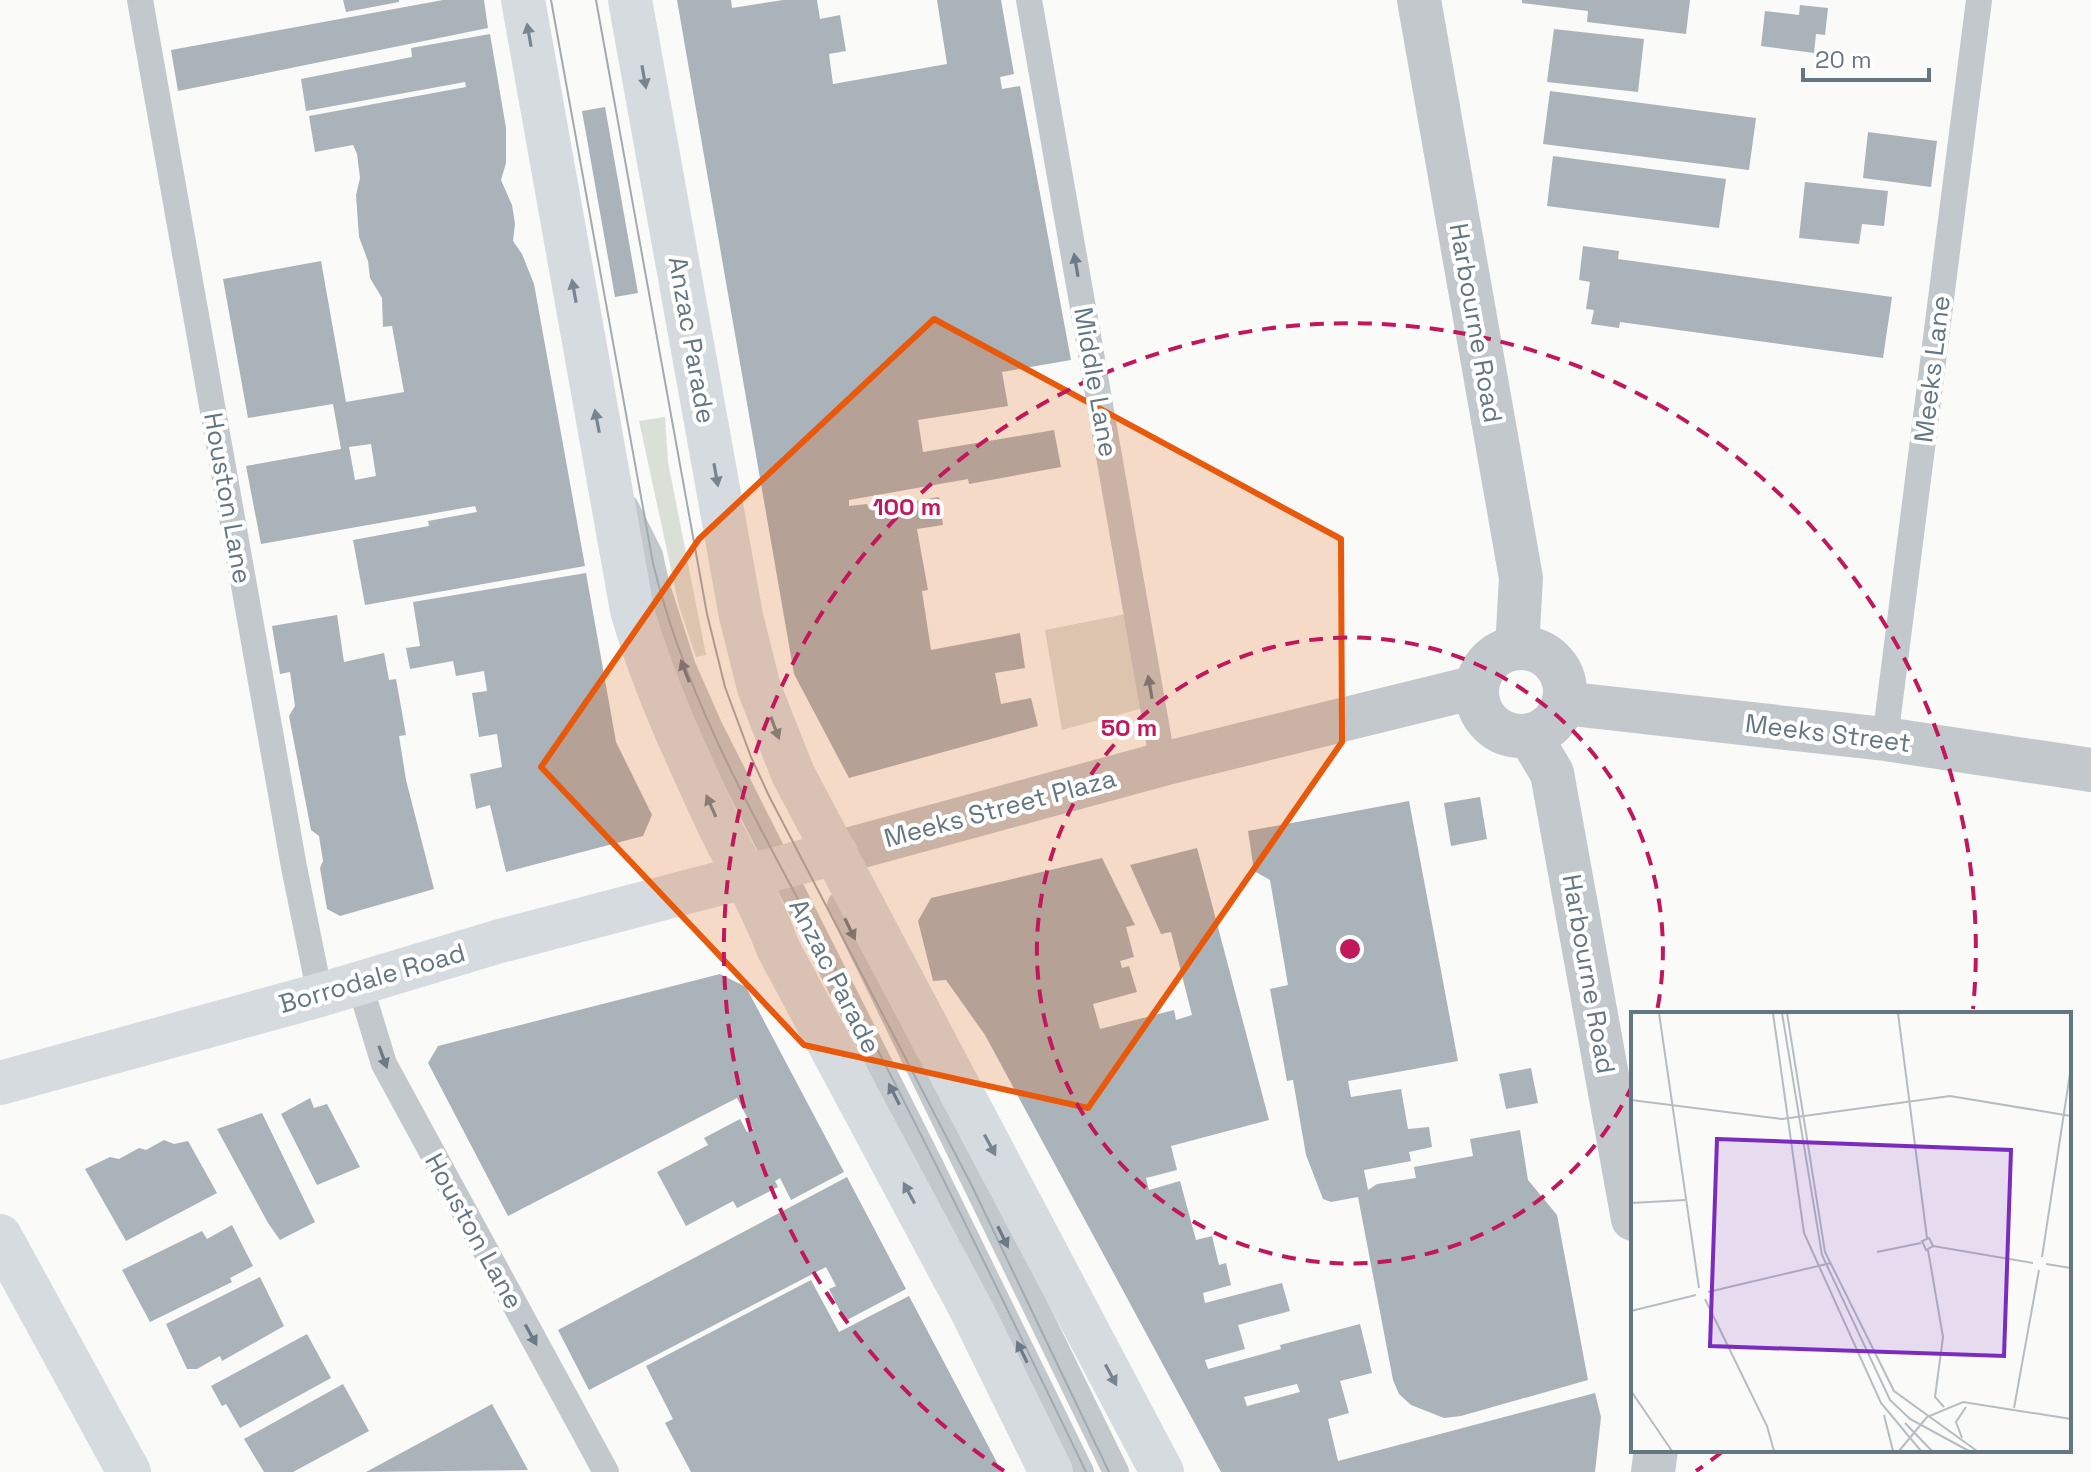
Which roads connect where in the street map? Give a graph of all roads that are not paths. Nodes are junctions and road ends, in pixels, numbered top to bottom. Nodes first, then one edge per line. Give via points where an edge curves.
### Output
1 (140, 0) edge
2 (523, 0) edge
3 (630, 0) edge
4 (1029, 0) edge
5 (1419, 0) edge
6 (1979, 0) edge
7 (1517, 648) junction
8 (1476, 687) junction
9 (1563, 703) junction
10 (1529, 735) junction
11 (1885, 739) junction
12 (1163, 764) junction
13 (2091, 770) edge
14 (836, 853) junction
15 (762, 871) junction
16 (340, 989) junction
17 (0, 1083) edge
18 (1631, 1208) edge
19 (0, 1236) edge
20 (1656, 1452) edge
21 (129, 1472) edge
22 (606, 1472) edge
23 (1051, 1472) edge
24 (1081, 1472) edge
25 (1116, 1472) edge
26 (1162, 1472) edge
27 (1653, 1472) edge

1 - 16 lane, Houston Lane via 294,867
15 -> 2 main road, Anzac Parade via 711,807 632,610
3 -> 14 main road, Anzac Parade via 741,616 759,688 793,774
12 -> 4 lane, Middle Lane
5 - 7 street, Harbourne Road via 1521,578
6 - 11 lane, Meeks Lane
7 - 8 street via 1489,661
7 - 9 street via 1532,649 1553,661 1564,683
8 - 10 street via 1478,706 1496,729
8 - 12 street
9 - 10 street via 1549,725
9 - 11 street, Meeks Street
10 - 18 street, Harbourne Road via 1552,773
11 - 13 street, Meeks Street
12 - 14 street, Meeks Street Plaza
14 - 15 main road, Borrodale Road
14 -> 25 lane, Anzac Parade via 841,910
14 -> 26 main road, Anzac Parade
15 - 16 main road, Borrodale Road
23 -> 15 main road, Anzac Parade via 972,1311 778,948
24 -> 15 lane, Anzac Parade via 929,1162
16 - 17 main road, Borrodale Road
16 -> 22 lane, Houston Lane
19 - 21 main road
20 - 27 street

